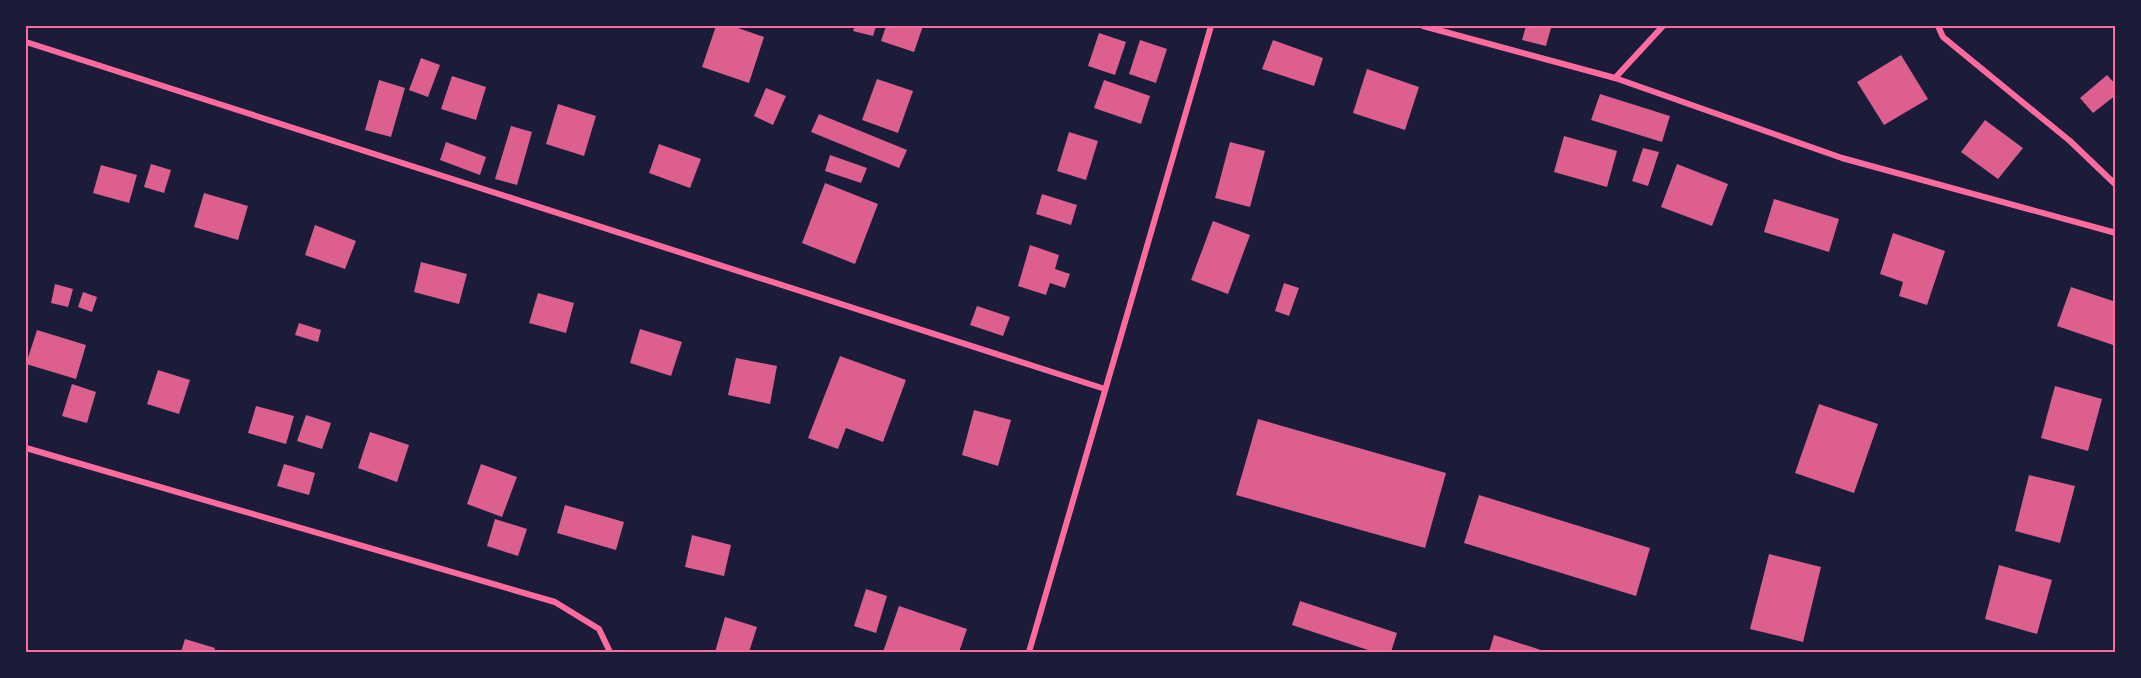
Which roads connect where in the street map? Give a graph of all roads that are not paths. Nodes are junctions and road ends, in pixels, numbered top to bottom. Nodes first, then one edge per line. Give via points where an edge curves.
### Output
1 (1211, 26) edge
2 (1423, 26) edge
3 (1663, 26) edge
4 (1938, 26) edge
5 (26, 42) edge
6 (1615, 78) junction
7 (2115, 185) edge
8 (2115, 233) edge
9 (1105, 389) junction
10 (26, 448) edge
11 (610, 652) edge
12 (1029, 652) edge

1 - 9 street
2 - 6 street
3 - 6 street
4 - 7 street via 1943,37 2070,141
5 - 9 street
6 - 8 street via 1842,158
9 - 12 street
10 - 11 street via 555,602 599,629

